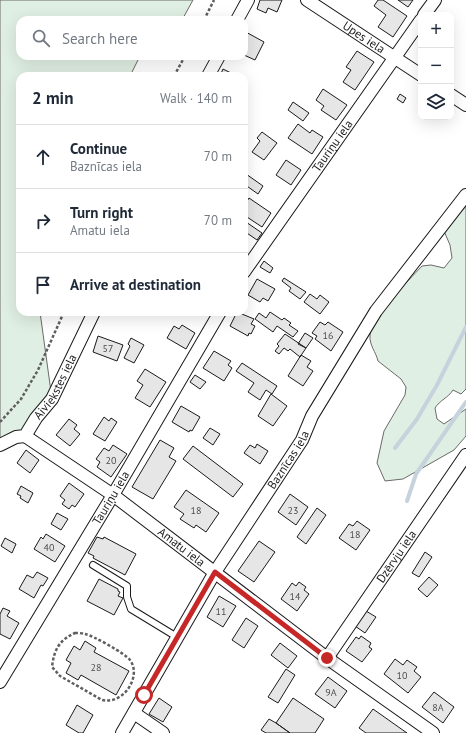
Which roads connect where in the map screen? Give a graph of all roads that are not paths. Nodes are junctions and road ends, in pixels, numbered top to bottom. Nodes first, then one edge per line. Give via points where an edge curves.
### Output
1 (248, 0) edge
2 (307, 0) edge
3 (435, 0) edge
4 (426, 12) edge
5 (239, 16) edge
6 (418, 24) edge
7 (395, 57) junction
8 (216, 60) edge
9 (210, 72) edge
10 (418, 73) edge
11 (454, 97) edge
12 (466, 105) edge
13 (466, 195) edge
14 (248, 266) edge
15 (92, 316) edge
16 (218, 316) edge
17 (25, 436) junction
18 (0, 445) edge
19 (466, 455) edge
20 (113, 495) junction
21 (93, 565) dead end
22 (215, 572) junction
23 (177, 637) junction
24 (327, 658) junction
25 (0, 682) edge
26 (134, 713) junction
27 (122, 733) edge
28 (163, 733) edge
29 (433, 733) edge

1 - 5 street
2 - 7 street, Upes iela
3 - 4 street
6 - 7 street, Tauriņu iela
7 - 10 street, Upes iela
7 - 14 street, Tauriņu iela
8 - 9 street
11 - 12 street
13 - 22 street, Baznīcas iela via 376,311 312,416 302,440
15 - 17 street, Aiviekstes iela via 52,399
16 - 20 street, Tauriņu iela
17 - 18 street via 16,437
17 - 20 street, Amatu iela
19 - 24 street, Dzērvju iela
20 - 22 street, Amatu iela
20 - 25 street, Tauriņu iela
21 - 23 lane via 127,586 131,609
22 - 23 street, Baznīcas iela
22 - 24 street, Amatu iela
23 - 26 street, Baznīcas iela
24 - 29 street, Amatu iela
26 - 27 street, Baznīcas iela
26 - 28 street

